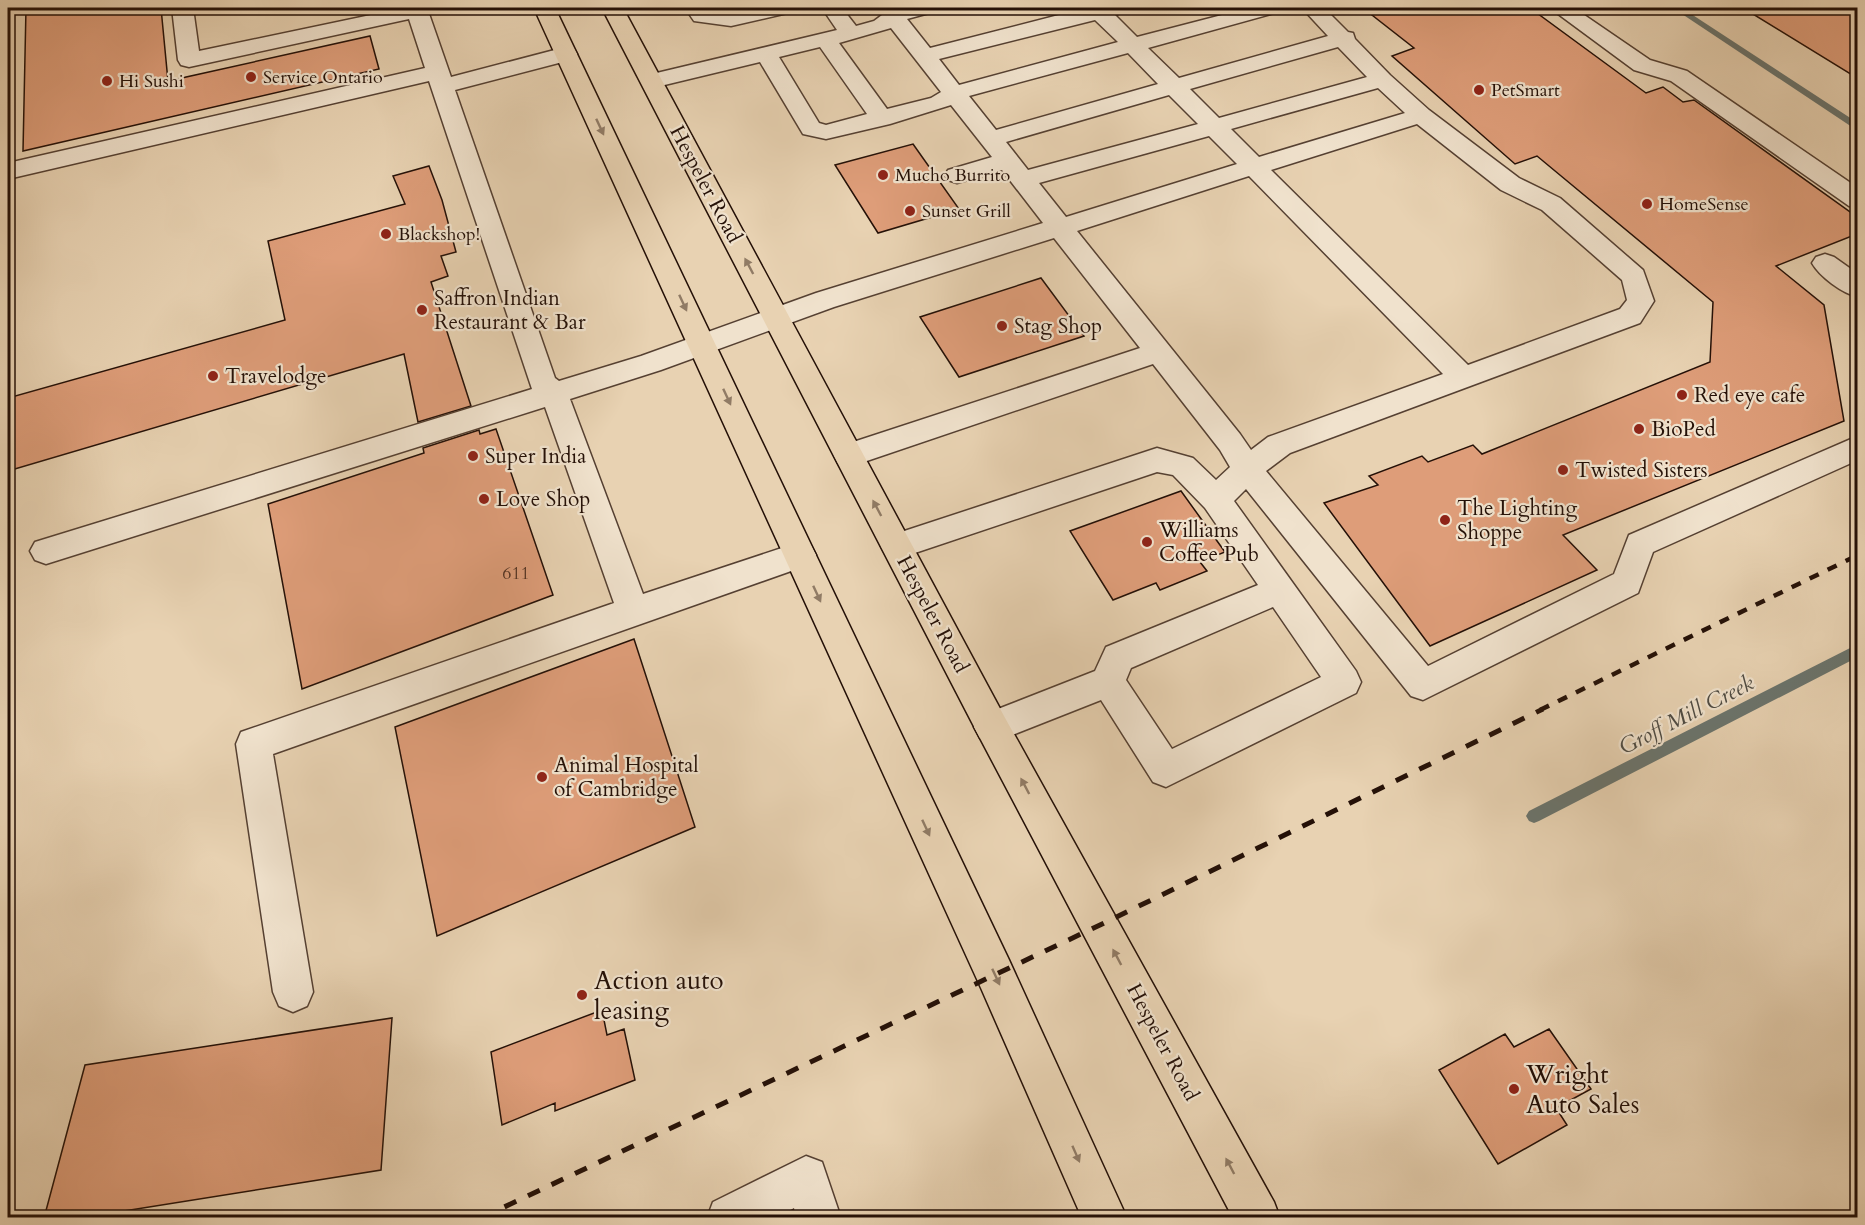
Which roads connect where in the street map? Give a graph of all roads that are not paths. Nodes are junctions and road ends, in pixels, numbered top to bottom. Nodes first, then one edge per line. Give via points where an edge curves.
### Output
1 (182, 8) edge
2 (544, 8) edge
3 (612, 8) edge
4 (696, 8) edge
5 (784, 8) edge
6 (834, 8) edge
7 (926, 8) edge
8 (1271, 8) edge
9 (1313, 8) edge
10 (1561, 8) edge
11 (417, 9) edge
12 (1104, 9) edge
13 (892, 12) edge
14 (851, 34) junction
15 (1344, 38) junction
16 (826, 40) junction
17 (1133, 44) junction
18 (566, 54) junction
19 (766, 54) junction
20 (924, 56) junction
21 (441, 79) junction
22 (1382, 80) junction
23 (652, 81) junction
24 (1176, 87) junction
25 (954, 93) junction
26 (1422, 115) junction
27 (882, 119) junction
28 (1215, 127) junction
29 (990, 139) junction
30 (1007, 161) junction
31 (1256, 167) junction
32 (8, 171) edge
33 (957, 176) dead end
34 (1022, 180) junction
35 (1857, 200) edge
36 (1059, 227) junction
37 (1825, 263) dead end
38 (1857, 288) edge
39 (776, 318) junction
40 (702, 345) junction
41 (1158, 352) junction
42 (1463, 377) junction
43 (554, 393) junction
44 (1857, 447) edge
45 (849, 455) junction
46 (1247, 469) junction
47 (1216, 499) junction
48 (897, 546) junction
49 (46, 551) dead end
50 (800, 555) junction
51 (1280, 590) junction
52 (633, 610) junction
53 (1108, 682) junction
54 (992, 727) junction
55 (293, 992) dead end
56 (729, 1218) edge
57 (819, 1218) edge
58 (1105, 1218) edge
59 (1258, 1218) edge

1 - 11 lane via 189,60
2 - 18 main road
3 - 23 main road, Hespeler Road
4 - 5 lane via 702,16 731,20
6 - 14 lane
7 - 13 lane
8 - 17 lane
9 - 15 lane
10 - 35 lane via 1642,65 1679,76
11 - 21 lane
12 - 17 lane
12 - 20 lane
13 - 14 lane via 882,26
13 - 20 lane
14 - 16 lane
15 - 22 lane
15 - 24 lane
16 - 19 lane
16 - 27 lane
17 - 24 lane
17 - 25 lane
18 - 21 lane
18 -> 40 main road
19 - 23 lane
19 - 27 lane via 811,129 826,132
20 - 25 lane
21 - 32 lane
21 - 43 lane via 543,383
22 - 26 lane
22 - 28 lane
39 -> 23 main road, Hespeler Road
24 - 28 lane
24 - 29 lane
25 - 27 lane via 939,103
25 - 29 lane
26 - 31 lane
26 - 42 lane via 1510,184 1551,204 1634,276 1641,301 1629,316
28 - 31 lane
28 - 34 lane
29 - 30 lane
30 - 33 lane
30 - 34 lane
31 - 36 lane
31 - 42 lane
34 - 36 lane
36 - 39 lane
36 - 41 lane
37 - 38 lane
39 - 40 lane
39 - 45 main road, Hespeler Road
40 - 43 lane
40 -> 50 main road
41 - 45 lane
41 - 46 lane via 1230,441
42 - 46 lane via 1279,445
43 - 49 lane
43 - 52 lane
44 - 46 lane via 1640,544 1627,583 1423,685
48 -> 45 main road, Hespeler Road
46 - 47 lane
47 - 48 lane via 1182,466 1157,460
47 - 51 lane
48 - 54 main road, Hespeler Road
50 - 52 lane
50 -> 58 main road
51 - 53 lane via 1118,658
51 - 53 lane via 1344,682 1166,770
52 - 55 lane via 254,744
53 - 54 lane
59 -> 54 main road, Hespeler Road
56 - 57 lane via 806,1178

